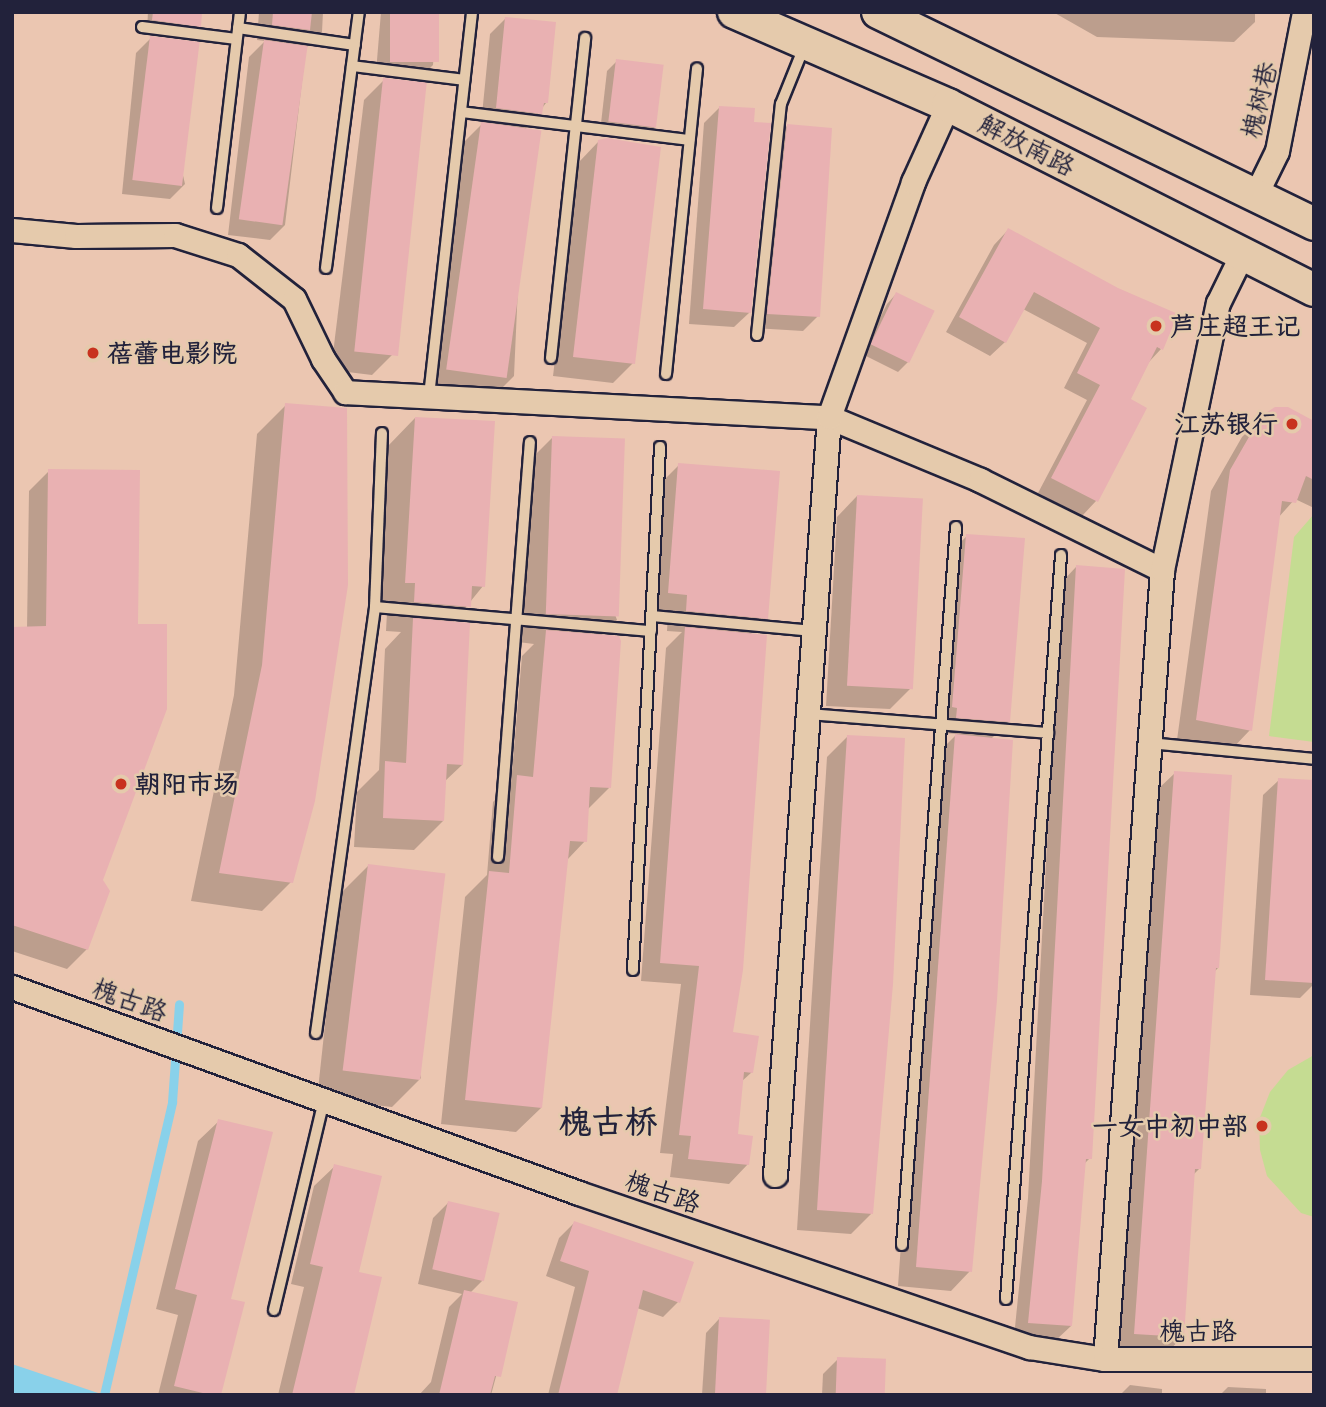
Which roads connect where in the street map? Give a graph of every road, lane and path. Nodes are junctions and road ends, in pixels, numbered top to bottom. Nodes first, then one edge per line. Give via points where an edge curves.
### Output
1 (240, 12) edge
2 (359, 12) edge
3 (472, 12) edge
4 (734, 12) edge
5 (878, 12) edge
6 (1304, 12) edge
7 (142, 26) dead end
8 (237, 34) junction
9 (585, 38) dead end
10 (807, 41) junction
11 (355, 46) junction
12 (352, 66) junction
13 (697, 69) dead end
14 (464, 80) junction
15 (948, 105) junction
16 (461, 112) junction
17 (576, 127) junction
18 (689, 140) junction
19 (1255, 195) junction
20 (217, 208) dead end
21 (1314, 224) edge
22 (12, 230) edge
23 (1242, 254) junction
24 (326, 268) dead end
25 (1314, 290) edge
26 (757, 335) dead end
27 (551, 358) dead end
28 (666, 374) dead end
29 (429, 396) junction
30 (829, 417) junction
31 (382, 433) dead end
32 (530, 442) dead end
33 (660, 447) dead end
34 (956, 527) dead end
35 (1061, 555) dead end
36 (1162, 570) junction
37 (374, 607) junction
38 (652, 615) junction
39 (516, 618) junction
40 (651, 631) junction
41 (813, 631) junction
42 (807, 714) junction
43 (940, 724) junction
44 (1048, 733) junction
45 (1149, 743) junction
46 (1314, 759) edge
47 (498, 857) dead end
48 (633, 970) dead end
49 (12, 987) edge
50 (316, 1034) dead end
51 (324, 1100) junction
52 (775, 1175) dead end
53 (902, 1245) dead end
54 (1006, 1299) dead end
55 (274, 1310) dead end
56 (1105, 1359) junction
57 (1314, 1359) edge

1 - 8 lane
2 - 11 lane
3 - 14 lane
4 - 10 main road, 解放南路
5 - 19 main road, 解放南路
6 - 19 street, 槐树巷 via 1277,151
7 - 8 lane
8 - 11 lane
8 - 20 lane
9 - 17 lane
10 - 15 main road, 解放南路
10 - 26 lane via 781,104
11 - 12 lane
12 - 14 lane
12 - 24 lane
13 - 18 lane
14 - 16 lane
15 - 23 main road, 解放南路
15 - 30 street via 913,182
16 - 17 lane
16 - 29 lane
17 - 18 lane
17 - 27 lane
18 - 28 lane
19 - 21 main road, 解放南路
22 - 29 street via 76,236 175,235 238,255 294,299 345,392
23 - 25 main road, 解放南路
23 - 36 street via 1219,303
29 - 30 street
30 - 36 street via 980,480
30 - 41 street
31 - 37 lane
32 - 39 lane
33 - 38 lane
34 - 43 lane
35 - 44 lane
36 - 45 street
37 - 39 lane
37 - 50 lane
38 - 40 lane
38 - 41 lane
39 - 40 lane
39 - 47 lane
40 - 48 lane
41 - 42 street
42 - 43 lane
42 - 52 street
43 - 44 lane
43 - 53 lane
44 - 54 lane
45 - 46 lane
45 - 56 street
49 - 51 street, 槐古路
51 - 55 lane
51 - 56 street, 槐古路 via 1028,1348
56 - 57 street, 槐古路

